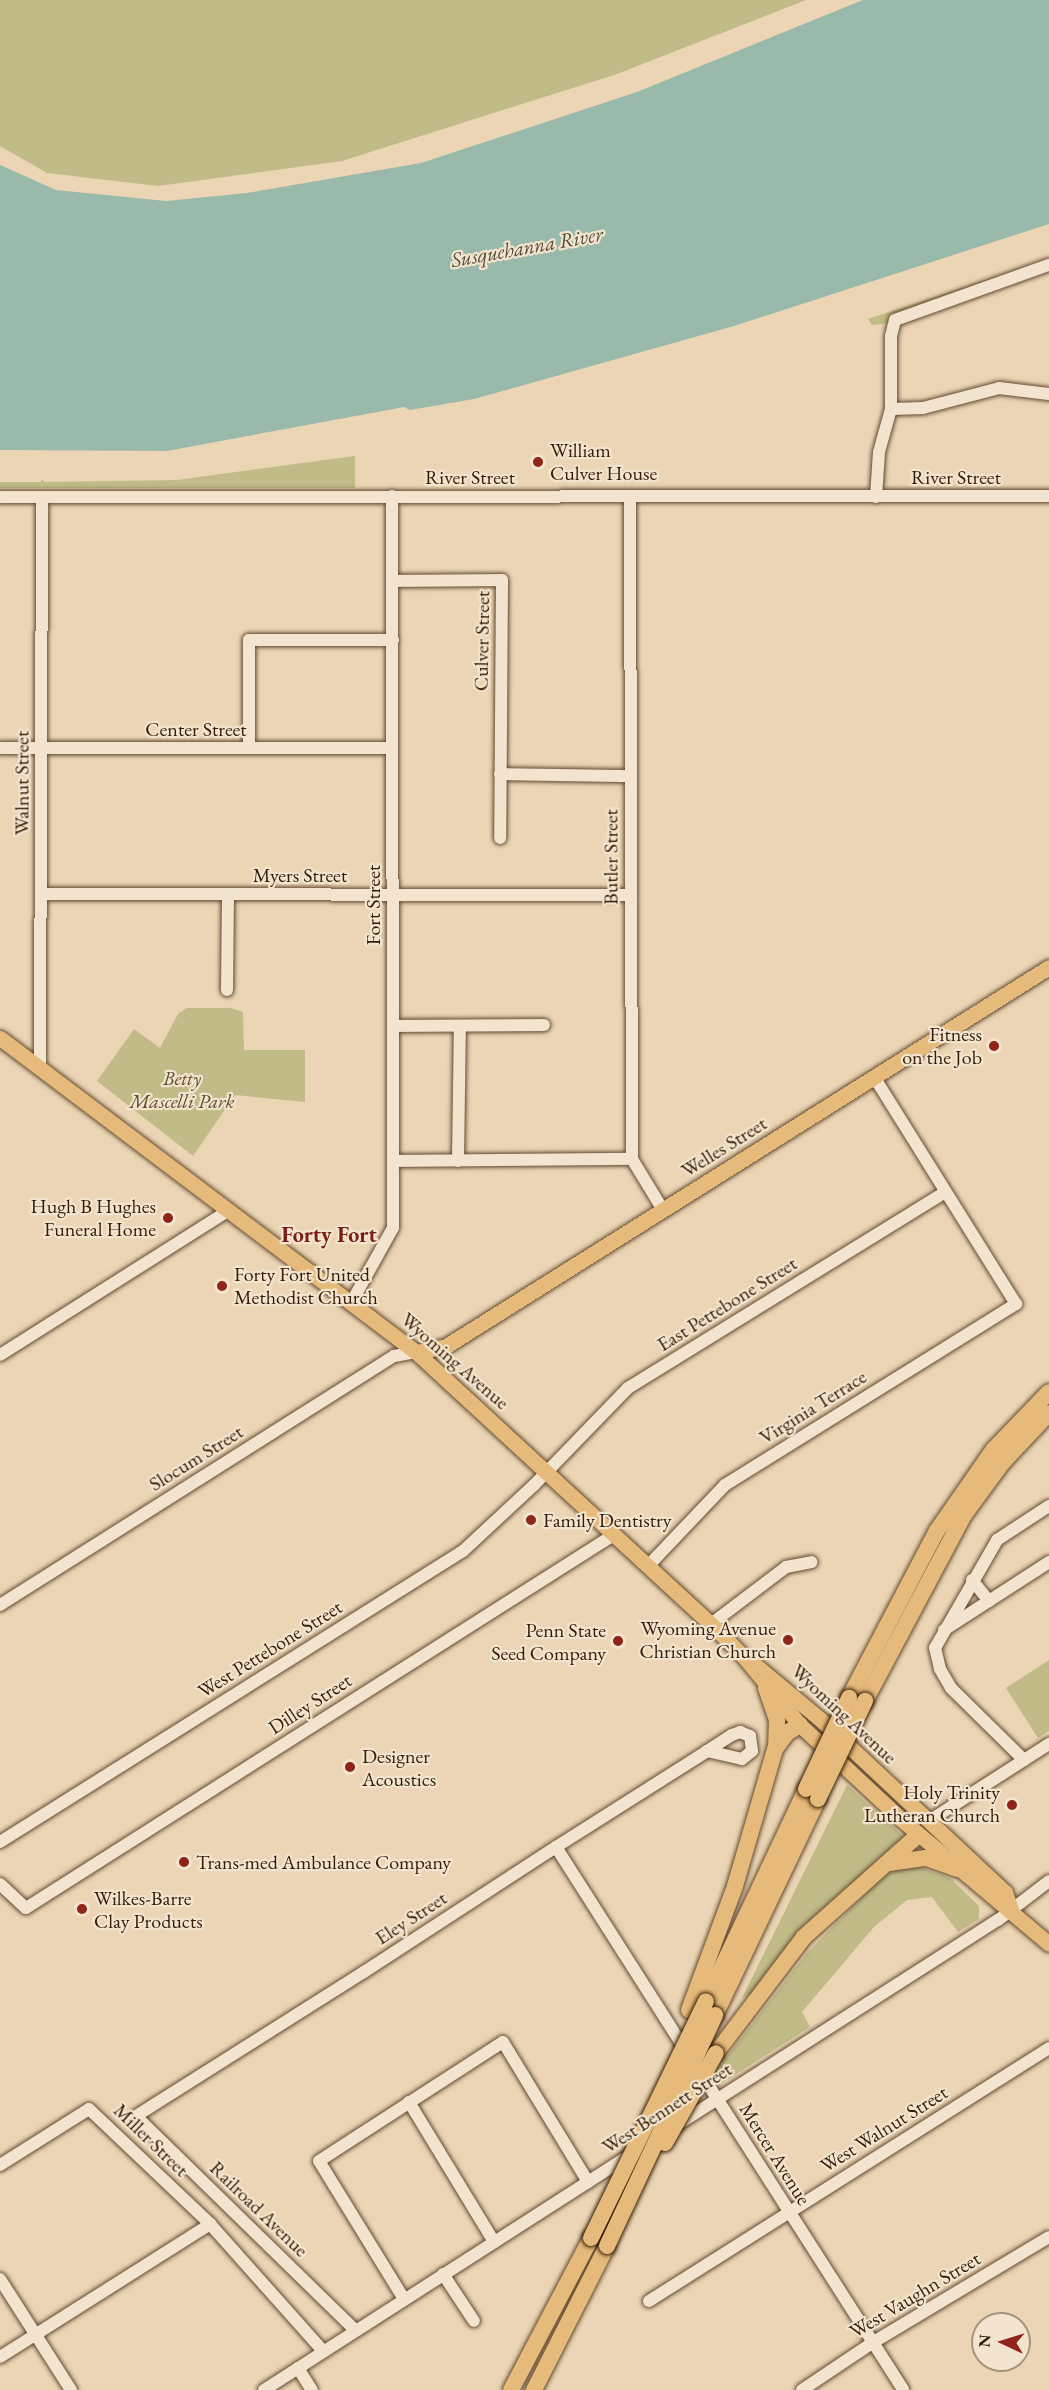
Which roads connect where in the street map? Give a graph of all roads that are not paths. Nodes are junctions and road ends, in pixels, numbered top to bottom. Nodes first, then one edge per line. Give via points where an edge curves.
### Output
1 (1049, 265) edge
2 (1049, 394) edge
3 (891, 409) junction
4 (392, 496) junction
5 (630, 496) junction
6 (876, 496) junction
7 (1049, 496) edge
8 (0, 497) edge
9 (42, 498) junction
10 (393, 581) junction
11 (393, 640) junction
12 (0, 748) edge
13 (41, 748) junction
14 (249, 748) junction
15 (392, 748) junction
16 (500, 774) junction
17 (630, 776) junction
18 (500, 838) dead end
19 (41, 894) junction
20 (228, 894) junction
21 (393, 894) junction
22 (630, 895) junction
23 (1049, 966) edge
24 (227, 990) dead end
25 (394, 1026) junction
26 (460, 1026) junction
27 (544, 1026) dead end
28 (0, 1038) edge
29 (40, 1068) junction
30 (874, 1077) junction
31 (632, 1159) junction
32 (394, 1161) junction
33 (458, 1161) junction
34 (945, 1192) junction
35 (229, 1210) junction
36 (663, 1210) junction
37 (351, 1303) junction
38 (416, 1352) junction
39 (0, 1355) edge
40 (1049, 1392) edge
41 (1049, 1413) edge
42 (547, 1472) junction
43 (1049, 1506) edge
44 (615, 1534) junction
45 (812, 1562) dead end
46 (1049, 1562) edge
47 (648, 1566) junction
48 (972, 1580) junction
49 (989, 1601) junction
50 (0, 1605) edge
51 (711, 1624) junction
52 (940, 1632) junction
53 (744, 1657) junction
54 (766, 1688) junction
55 (857, 1700) junction
56 (821, 1720) junction
57 (801, 1725) junction
58 (1049, 1744) edge
59 (775, 1749) junction
60 (706, 1751) dead end
61 (1024, 1760) junction
62 (929, 1821) junction
63 (918, 1835) junction
64 (0, 1842) edge
65 (556, 1847) junction
66 (883, 1865) junction
67 (958, 1869) junction
68 (1049, 1881) edge
69 (0, 1884) edge
70 (1011, 1909) junction
71 (1049, 1944) edge
72 (1049, 2048) edge
73 (717, 2100) junction
74 (409, 2102) junction
75 (136, 2116) joint
76 (0, 2165) edge
77 (588, 2182) junction
78 (789, 2212) junction
79 (210, 2224) junction
80 (1049, 2237) edge
81 (494, 2242) junction
82 (599, 2242) junction
83 (443, 2274) junction
84 (0, 2279) edge
85 (404, 2300) junction
86 (649, 2301) dead end
87 (474, 2321) dead end
88 (355, 2330) junction
89 (36, 2335) junction
90 (872, 2343) junction
91 (323, 2351) junction
92 (0, 2357) edge
93 (298, 2368) junction
94 (71, 2390) edge
95 (264, 2390) edge
96 (312, 2390) edge
97 (511, 2390) edge
98 (534, 2390) edge
99 (802, 2390) edge
100 (903, 2390) edge

1 - 3 street via 895,320 891,336
2 - 3 street via 999,388 923,408
3 - 6 street via 879,452
4 - 5 street, River Street
4 - 9 street, River Street
4 - 10 street, Fort Street
5 - 6 street, River Street
5 - 17 street, Butler Street
6 - 7 street, River Street
8 - 9 street, River Street
9 - 13 street, Walnut Street
10 - 11 street, Fort Street
10 - 16 street, Culver Street via 502,580
11 - 14 street via 249,640
11 - 15 street, Fort Street
12 - 13 street, Center Street
13 - 14 street, Center Street
13 - 19 street, Walnut Street
14 - 15 street, Center Street
15 - 21 street, Fort Street
16 - 17 street
16 - 18 street, Culver Street
17 - 22 street, Butler Street
19 - 20 street, Myers Street
19 - 29 street, Walnut Street
20 - 21 street, Myers Street
20 - 24 street
21 - 22 street, Myers Street
21 - 25 street, Fort Street
22 - 31 street, Butler Street
23 - 30 main road, Welles Street
25 - 26 street
25 - 32 street, Fort Street
26 - 27 street
26 - 33 street
28 - 29 main road, Wyoming Avenue
29 - 35 main road, Wyoming Avenue
30 - 34 street
30 - 36 main road, Welles Street
31 - 33 street
31 - 36 street
32 - 33 street
32 - 37 street, Fort Street via 393,1228
34 - 42 street, East Pettebone Street via 628,1388
34 - 47 street, Virginia Terrace via 1016,1304 725,1485
35 - 37 main road, Wyoming Avenue
35 - 39 street
36 - 38 main road, Welles Street via 446,1346
37 - 38 main road, Wyoming Avenue
38 - 42 main road, Wyoming Avenue
38 - 50 street, Slocum Street via 394,1356
40 - 55 highway via 994,1449 942,1522
41 - 55 highway via 1003,1462 964,1515
42 - 44 main road, Wyoming Avenue
42 - 64 street, West Pettebone Street via 463,1551
43 - 48 street via 997,1540
44 - 47 main road, Wyoming Avenue
44 - 69 street, Dilley Street via 26,1908
45 - 51 street via 786,1568
46 - 49 street
47 - 51 main road, Wyoming Avenue
48 - 49 street
48 - 52 street
49 - 52 street
51 - 53 main road, Wyoming Avenue
52 - 61 street via 935,1648 940,1669 951,1688
53 - 54 main road, Wyoming Avenue
53 - 56 main road, Wyoming Avenue via 775,1678
54 - 57 main road, Wyoming Avenue
54 - 59 highway via 777,1720
55 - 82 highway, bridge
56 - 57 main road
56 - 62 main road, Wyoming Avenue
57 - 59 highway via 783,1736
57 - 63 main road, Wyoming Avenue
58 - 61 street
59 - 82 highway, bridge via 735,1886
60 - 65 street, Eley Street
61 - 62 street
62 - 63 main road
62 - 70 main road, Wyoming Avenue via 1005,1892
63 - 66 highway
63 - 67 main road, Wyoming Avenue
65 - 73 street, Mercer Avenue
65 - 75 street, Eley Street
66 - 67 highway via 919,1857
66 - 82 highway, bridge via 804,1937 716,2053
67 - 70 main road, Wyoming Avenue via 994,1902
68 - 70 street, West Bennett Street
70 - 71 main road, Wyoming Avenue
70 - 73 street, West Bennett Street
72 - 78 street, West Walnut Street
73 - 77 street, West Bennett Street
73 - 78 street, Mercer Avenue
74 - 77 street via 503,2042
74 - 81 street
74 - 85 street via 319,2160
75 - 88 street, Railroad Avenue
76 - 79 street, Miller Street via 89,2109
77 - 81 street, West Bennett Street
78 - 86 street, West Walnut Street
78 - 90 street, Mercer Avenue
79 - 89 street
79 - 91 street
80 - 90 street, West Vaughn Street
81 - 83 street, West Bennett Street
82 - 97 highway
82 - 98 highway
83 - 85 street, West Bennett Street
83 - 87 street
84 - 89 street
85 - 88 street, West Bennett Street
88 - 91 street, West Bennett Street
89 - 92 street
89 - 94 street
90 - 99 street, West Vaughn Street
90 - 100 street, Mercer Avenue
91 - 93 street, West Bennett Street
93 - 95 street, West Bennett Street
93 - 96 street

